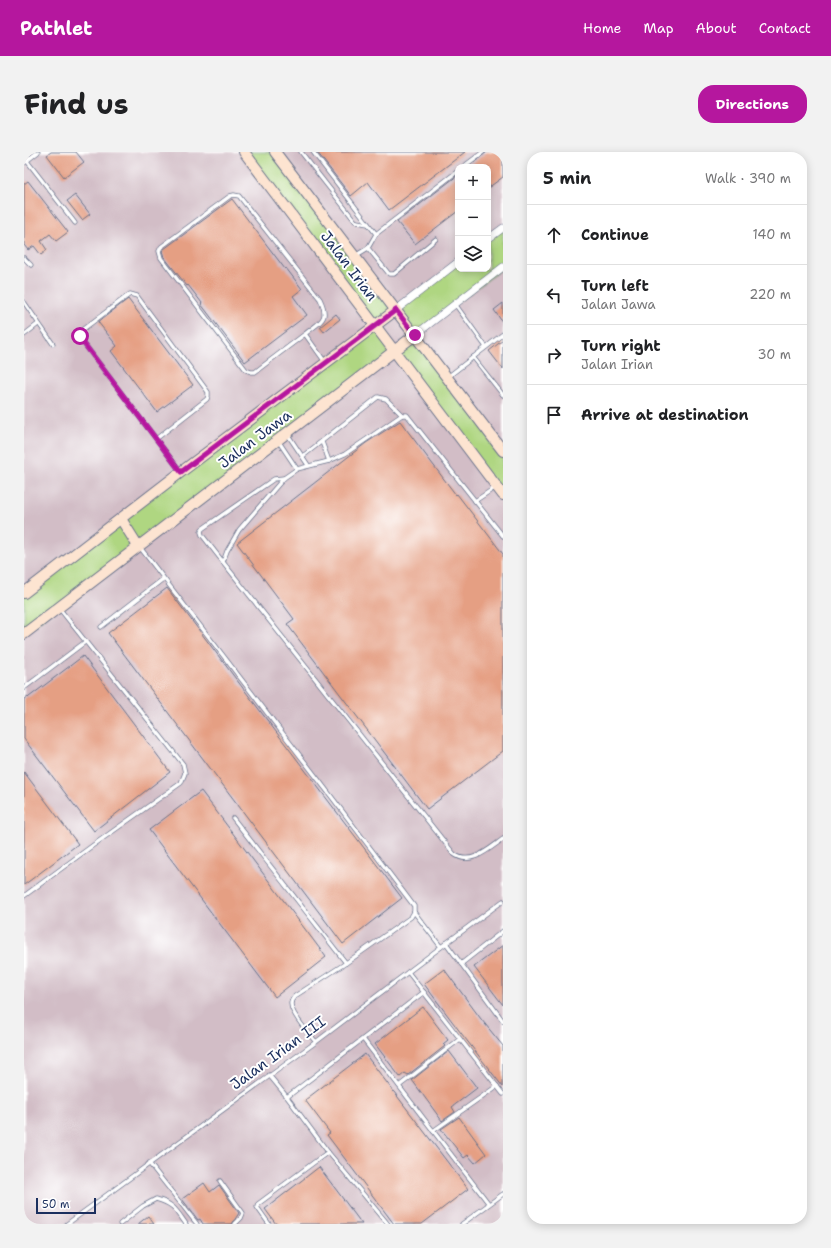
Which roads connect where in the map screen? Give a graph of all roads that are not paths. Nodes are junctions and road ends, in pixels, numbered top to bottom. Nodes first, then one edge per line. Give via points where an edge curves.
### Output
1 (38, 152) edge
2 (244, 152) edge
3 (275, 152) edge
4 (301, 152) edge
5 (313, 152) edge
6 (483, 152) edge
7 (26, 162) edge
8 (467, 164) edge
9 (455, 173) edge
10 (75, 223) dead end
11 (368, 224) junction
12 (503, 228) edge
13 (376, 234) junction
14 (491, 237) edge
15 (436, 239) dead end
16 (368, 248) junction
17 (354, 256) junction
18 (24, 258) edge
19 (455, 264) edge
20 (31, 265) dead end
21 (503, 267) edge
22 (24, 302) edge
23 (454, 304) junction
24 (396, 310) junction
25 (38, 324) junction
26 (375, 325) junction
27 (305, 334) junction
28 (503, 334) edge
29 (24, 335) edge
30 (415, 335) junction
31 (53, 344) dead end
32 (486, 347) junction
33 (394, 352) junction
34 (473, 357) junction
35 (326, 362) junction
36 (447, 378) junction
37 (503, 395) edge
38 (402, 415) junction
39 (287, 433) junction
40 (156, 439) junction
41 (278, 440) junction
42 (322, 442) junction
43 (503, 451) edge
44 (303, 456) junction
45 (329, 461) junction
46 (308, 465) junction
47 (297, 469) junction
48 (181, 472) junction
49 (284, 478) junction
50 (500, 491) edge
51 (475, 501) junction
52 (121, 519) junction
53 (503, 536) edge
54 (138, 546) junction
55 (223, 562) junction
56 (164, 579) junction
57 (24, 593) edge
58 (58, 608) junction
59 (101, 627) dead end
60 (24, 634) edge
61 (86, 642) junction
62 (24, 688) edge
63 (233, 818) dead end
64 (503, 838) edge
65 (24, 896) edge
66 (503, 901) edge
67 (414, 912) junction
68 (503, 931) edge
69 (446, 943) junction
70 (441, 947) junction
71 (346, 963) junction
72 (461, 964) junction
73 (408, 972) junction
74 (424, 992) junction
75 (503, 1021) edge
76 (363, 1039) junction
77 (460, 1039) junction
78 (316, 1042) junction
79 (269, 1075) junction
80 (399, 1086) junction
81 (497, 1086) junction
82 (503, 1094) edge
83 (287, 1097) junction
84 (433, 1131) junction
85 (328, 1152) junction
86 (149, 1163) junction
87 (220, 1181) dead end
88 (503, 1194) edge
89 (489, 1204) junction
90 (72, 1220) junction
91 (67, 1224) edge
92 (76, 1224) edge
93 (120, 1224) edge
94 (186, 1224) edge
95 (198, 1224) edge
96 (235, 1224) edge
97 (269, 1224) edge
98 (388, 1224) edge
99 (462, 1224) edge

1 - 7 lane
2 - 26 street, Jalan Irian
3 - 17 street, Jalan Irian
4 - 11 lane via 355,221
5 - 11 lane
6 - 8 lane
7 - 10 lane
9 - 13 lane
11 - 13 lane
12 - 14 street
13 - 16 lane
15 - 16 lane via 392,275
16 - 17 lane
17 - 24 street, Jalan Irian
18 - 20 lane
19 - 24 street, Jalan Jawa
21 - 23 street, Jalan Jawa
22 - 25 lane
23 - 30 street, Jalan Jawa
23 - 32 lane
24 - 26 street, Jalan Jawa
24 - 30 street, Jalan Irian
25 - 29 lane
25 - 31 lane
26 - 33 street, Jalan Irian
26 - 35 street, Jalan Jawa
27 - 27 lane via 255,372 246,370 161,258 161,247 230,196 239,196 320,299 325,314 323,319
27 - 35 lane
28 - 32 lane
30 - 33 street, Jalan Jawa
30 - 36 street, Jalan Irian
32 - 34 lane
33 - 39 street, Jalan Jawa
33 - 50 street, Jalan Irian
34 - 36 lane
34 - 37 lane
35 - 48 street, Jalan Jawa
36 - 43 street, Jalan Irian
38 - 42 lane via 386,399 378,397
38 - 45 lane via 345,454
38 - 51 lane via 407,415
39 - 41 street, Jalan Jawa
39 - 44 lane
40 - 40 lane via 80,336 82,330 130,294 137,296 208,392 207,399
40 - 48 lane
41 - 47 lane
41 - 54 street, Jalan Jawa
42 - 44 lane
42 - 45 lane
44 - 46 lane
45 - 46 lane
46 - 47 lane
47 - 49 lane
48 - 52 street, Jalan Jawa
49 - 55 lane via 239,530
49 - 55 lane via 274,479 202,528 202,535
50 - 51 lane
51 - 53 lane
52 - 54 street
52 - 57 street, Jalan Jawa
54 - 56 lane
54 - 58 street, Jalan Jawa
55 - 64 lane via 454,854 462,859 471,859
56 - 59 lane
56 - 67 lane via 414,906
58 - 60 street, Jalan Jawa
58 - 61 lane
61 - 62 lane
61 - 65 lane via 183,764 184,778 181,783
63 - 71 lane
66 - 69 lane, Jalan Irian III
67 - 70 lane
67 - 71 lane via 411,917
68 - 72 lane
69 - 70 lane, Jalan Irian III
69 - 72 lane
70 - 73 lane, Jalan Irian III
71 - 78 lane via 292,1000 292,1011
72 - 75 lane
73 - 74 lane
73 - 78 lane, Jalan Irian III
74 - 76 lane
74 - 77 lane
76 - 80 lane
76 - 83 lane
77 - 80 lane
77 - 81 lane
78 - 79 lane, Jalan Irian III
79 - 83 lane
79 - 86 lane, Jalan Irian III
80 - 84 lane
81 - 82 lane
81 - 84 lane
83 - 85 lane
84 - 89 lane
85 - 97 lane via 258,1204 257,1207
85 - 98 lane
86 - 90 lane, Jalan Irian III
86 - 95 lane
87 - 96 lane via 243,1213
88 - 89 lane
89 - 99 lane
90 - 91 lane, Jalan Irian III
90 - 92 lane
93 - 94 lane via 142,1206 156,1199 173,1206

